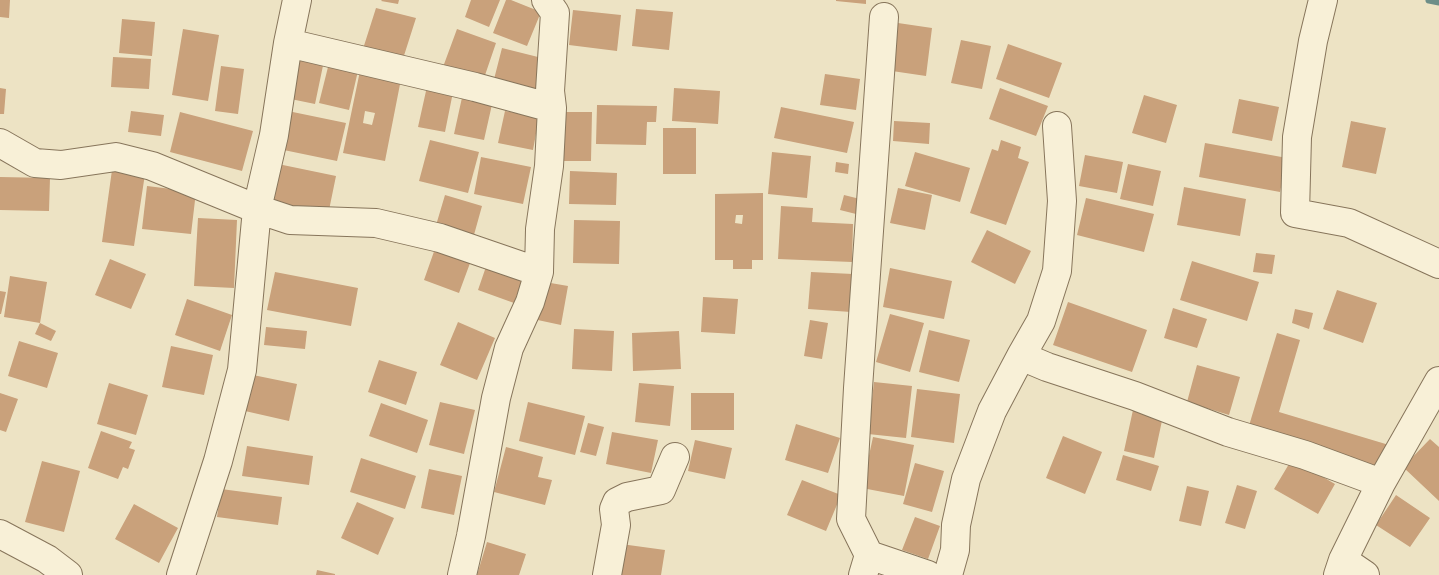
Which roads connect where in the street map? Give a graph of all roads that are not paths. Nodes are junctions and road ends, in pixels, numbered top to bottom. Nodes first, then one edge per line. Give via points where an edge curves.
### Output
1 (297, 0) edge
2 (546, 0) edge
3 (1324, 0) edge
4 (884, 17) dead end
5 (288, 43) junction
6 (552, 108) junction
7 (1057, 126) dead end
8 (0, 143) edge
9 (256, 209) junction
10 (1439, 264) edge
11 (539, 272) junction
12 (1021, 356) junction
13 (1439, 381) edge
14 (675, 457) dead end
15 (1381, 483) junction
16 (0, 534) edge
17 (866, 565) edge
18 (1340, 567) edge
19 (68, 575) edge
20 (182, 575) edge
21 (462, 575) edge
22 (607, 575) edge
23 (928, 575) edge
24 (948, 575) edge
25 (1365, 575) edge

1 - 5 street
2 - 6 street via 555,13 550,91
3 - 10 street via 1312,41 1297,137 1295,213 1349,223
4 - 17 street via 851,519
5 - 6 street
5 - 9 street via 274,136
6 - 11 street
7 - 12 street via 1062,201 1057,271 1041,321
8 - 9 street via 35,163 61,165 116,157 152,166
9 - 11 street via 290,220 376,222 440,238
9 - 20 street via 242,370 218,461
11 - 21 street via 530,302 509,348 496,398
12 - 15 street via 1228,432 1305,455
12 - 24 street via 992,412 966,479
13 - 15 street
14 - 22 street via 661,490 617,502
15 - 18 street
16 - 19 street via 47,559
17 - 23 street
18 - 25 street

